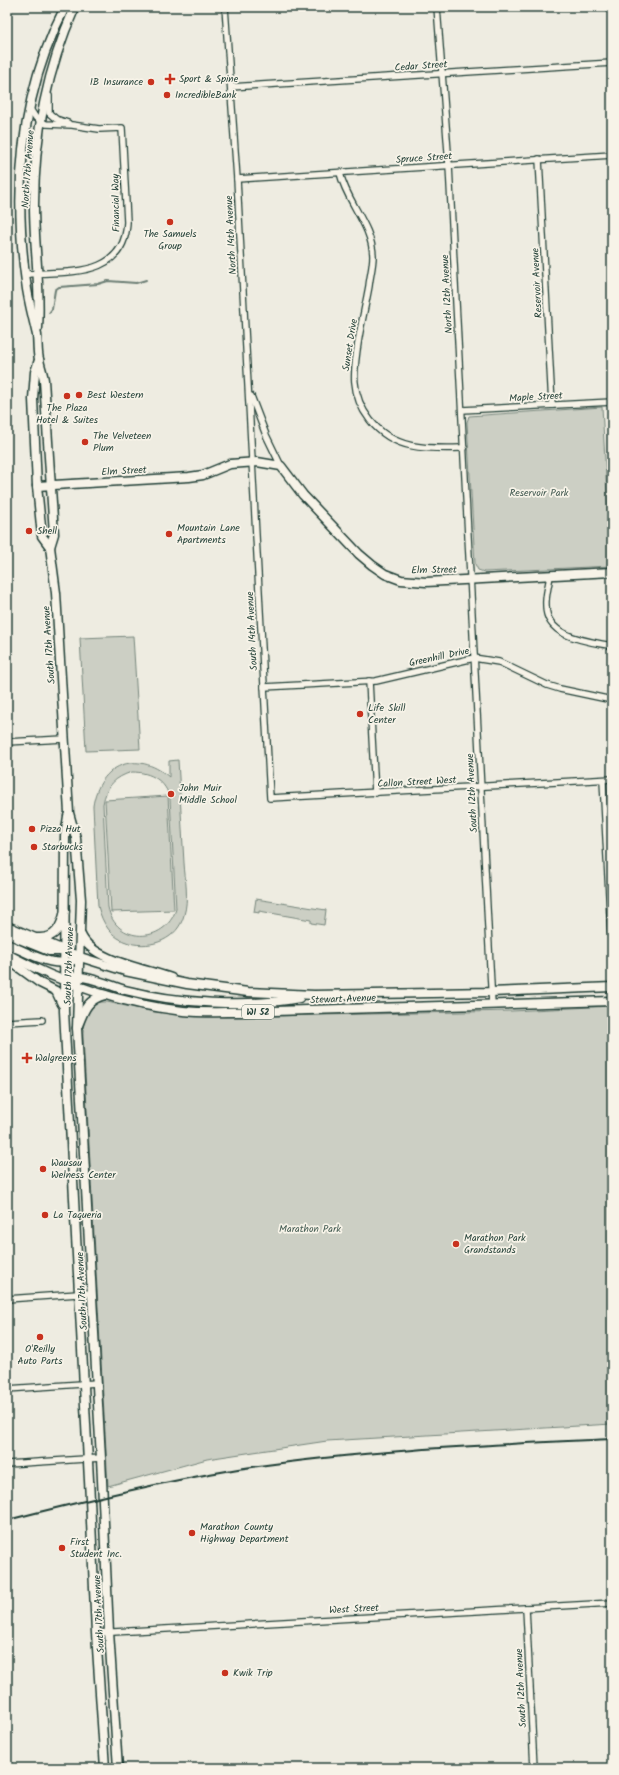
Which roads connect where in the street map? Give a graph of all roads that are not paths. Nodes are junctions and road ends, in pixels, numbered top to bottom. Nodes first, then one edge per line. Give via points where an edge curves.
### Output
1 (65, 7) edge
2 (75, 7) edge
3 (225, 7) edge
4 (437, 7) edge
5 (612, 63) edge
6 (442, 74) junction
7 (47, 87) junction
8 (231, 87) junction
9 (29, 108) junction
10 (41, 122) junction
11 (72, 125) junction
12 (612, 155) edge
13 (539, 159) junction
14 (450, 165) junction
15 (340, 173) junction
16 (237, 179) junction
17 (25, 274) junction
18 (37, 274) junction
19 (37, 337) junction
20 (39, 360) junction
21 (249, 392) junction
22 (612, 402) edge
23 (552, 405) junction
24 (462, 410) junction
25 (464, 448) junction
26 (253, 462) junction
27 (281, 466) junction
28 (49, 485) junction
29 (37, 486) junction
30 (50, 547) junction
31 (612, 572) edge
32 (550, 575) junction
33 (470, 580) junction
34 (612, 646) edge
35 (474, 658) junction
36 (370, 682) junction
37 (264, 687) junction
38 (612, 700) edge
39 (64, 739) junction
40 (7, 742) edge
41 (612, 779) edge
42 (603, 780) junction
43 (481, 788) junction
44 (375, 793) junction
45 (270, 798) joint
46 (69, 813) junction
47 (65, 912) junction
48 (7, 926) edge
49 (80, 932) junction
50 (7, 934) edge
51 (34, 937) junction
52 (7, 944) edge
53 (64, 950) junction
54 (7, 954) edge
55 (612, 954) edge
56 (80, 957) junction
57 (7, 959) edge
58 (64, 963) junction
59 (79, 976) junction
60 (64, 981) junction
61 (187, 984) junction
62 (79, 986) junction
63 (612, 987) edge
64 (491, 992) junction
65 (105, 995) junction
66 (314, 995) junction
67 (612, 1001) edge
68 (492, 1006) junction
69 (64, 1011) junction
70 (42, 1020) dead end
71 (7, 1022) edge
72 (78, 1028) junction
73 (92, 1293) junction
74 (79, 1294) junction
75 (7, 1299) edge
76 (97, 1383) junction
77 (84, 1384) junction
78 (7, 1389) edge
79 (101, 1458) junction
80 (88, 1459) junction
81 (7, 1464) edge
82 (612, 1603) edge
83 (526, 1608) junction
84 (109, 1632) junction
85 (96, 1633) junction
86 (105, 1768) edge
87 (118, 1768) edge
88 (534, 1768) edge

1 - 9 main road, North 17th Avenue via 45,50
2 - 7 main road, North 17th Avenue
3 - 8 street, North 14th Avenue
4 - 6 street, North 12th Avenue
5 - 6 street, Cedar Street
6 - 8 street, Cedar Street
6 - 14 street, North 12th Avenue
7 - 10 main road, North 17th Avenue
7 - 11 street, Financial Way via 49,113 56,119
8 - 16 street, North 14th Avenue
9 - 10 street
9 - 17 main road, North 17th Avenue via 21,190
10 - 11 street, Financial Way via 50,125
10 - 18 main road, North 17th Avenue via 34,206
11 - 18 street, Financial Way via 99,129 122,128 127,214 125,237 114,256 97,267
12 - 13 street, Spruce Street
13 - 14 street, Spruce Street
13 - 23 street, Reservoir Avenue
14 - 15 street, Spruce Street
14 - 24 street, North 12th Avenue
15 - 16 street, Spruce Street
15 - 25 street, Sunset Drive via 343,186 366,227 372,247 371,275 354,372 359,404 382,433 397,442 422,449
16 - 21 street, North 14th Avenue
17 - 18 street, Financial Way
17 - 19 main road, North 17th Avenue
18 - 19 main road, North 17th Avenue
19 - 20 main road, North 17th Avenue
20 - 28 main road, North 17th Avenue via 44,380
20 - 29 main road, North 17th Avenue via 35,372 33,399
21 - 26 street, North 14th Avenue
21 - 27 street, Elm Street
22 - 23 street, Maple Street
23 - 24 street, Maple Street
24 - 25 street, North 12th Avenue
25 - 33 street, North 12th Avenue
26 - 27 main road, Elm Street
26 - 28 main road, Elm Street via 230,464 203,475 189,477
26 - 37 street, South 14th Avenue
27 - 33 main road, Elm Street via 303,495 359,554 385,574 409,581
28 - 29 main road, Elm Street
28 - 30 main road, South 17th Avenue via 54,536
29 - 30 main road, South 17th Avenue via 43,538
30 - 39 main road, South 17th Avenue via 56,593
31 - 32 main road, Elm Street
32 - 33 main road, Elm Street
32 - 34 street via 545,607 552,624 574,637
33 - 35 street, South 12th Avenue
35 - 36 street, Greenhill Drive
35 - 38 street, Greenhill Drive via 508,665 560,689
35 - 43 street, South 12th Avenue
36 - 37 street, Greenhill Drive
36 - 44 street
37 - 45 street, South 14th Avenue
39 - 40 street
39 - 46 main road, South 17th Avenue
41 - 42 street, Callon Street West
42 - 43 street, Callon Street West
42 - 55 street
43 - 44 street, Callon Street West
43 - 64 street, South 12th Avenue
44 - 45 street, Callon Street West
46 - 47 main road, South 17th Avenue via 65,836
46 - 49 main road, South 17th Avenue via 76,838 81,900
47 - 51 main road via 56,932 48,938
47 - 53 main road, South 17th Avenue
48 - 51 main road, WI 52
49 - 56 main road, South 17th Avenue
49 - 61 main road via 87,944 102,954
50 - 53 main road via 49,951
51 - 53 main road, WI 52
52 - 58 main road via 53,962
53 - 56 main road, WI 52
53 - 58 main road, South 17th Avenue
54 - 60 main road, WI 52
56 - 58 main road
56 - 59 main road, South 17th Avenue
56 - 61 main road, Stewart Avenue / WI 52
57 - 69 main road via 56,992
58 - 60 main road, South 17th Avenue
59 - 60 main road via 69,977
59 - 62 main road, South 17th Avenue
59 - 66 main road via 130,992 176,1000 270,1002
60 - 62 main road, WI 52
60 - 69 main road, South 17th Avenue
61 - 66 main road, Stewart Avenue / WI 52 via 248,992
62 - 65 main road, Stewart Avenue / WI 52
62 - 72 main road, South 17th Avenue
63 - 64 main road, Stewart Avenue / WI 52
64 - 66 main road, Stewart Avenue / WI 52
64 - 68 street, South 12th Avenue
65 - 68 main road, Stewart Avenue / WI 52 via 149,1006 211,1012
65 - 72 main road via 88,1004
67 - 68 main road, Stewart Avenue / WI 52
69 - 74 main road, South 17th Avenue
70 - 71 street
72 - 73 main road, South 17th Avenue
73 - 74 street
73 - 76 main road, South 17th Avenue
74 - 75 street
74 - 77 main road, South 17th Avenue
76 - 77 street
76 - 79 main road, South 17th Avenue
77 - 78 street
77 - 80 main road, South 17th Avenue
79 - 80 street
79 - 84 main road, South 17th Avenue
80 - 81 street
80 - 85 main road, South 17th Avenue
82 - 83 street, West Street
83 - 84 street, West Street
83 - 88 street, South 12th Avenue
84 - 85 street, West Street
84 - 87 main road, South 17th Avenue
85 - 86 main road, South 17th Avenue

